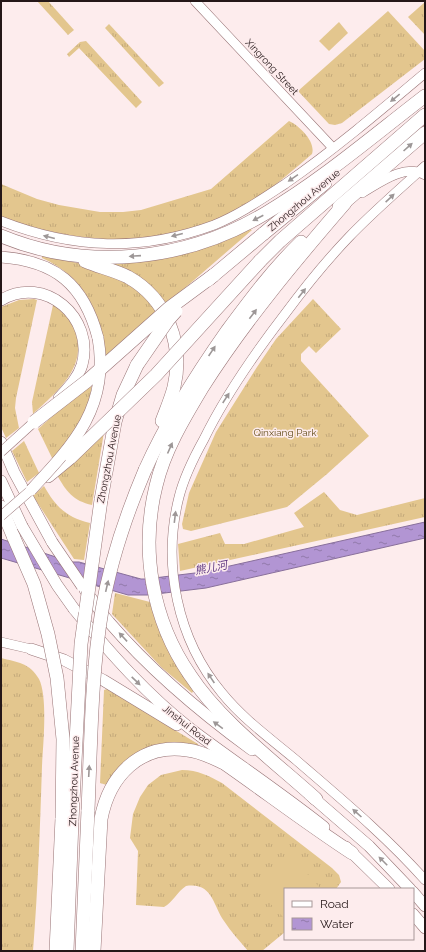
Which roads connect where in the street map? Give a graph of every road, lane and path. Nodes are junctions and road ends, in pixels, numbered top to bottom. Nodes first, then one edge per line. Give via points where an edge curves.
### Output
1 (195, 1) edge
2 (425, 73) edge
3 (425, 97) edge
4 (425, 115) edge
5 (425, 132) edge
6 (333, 148) junction
7 (423, 171) edge
8 (345, 202) junction
9 (1, 222) edge
10 (1, 236) edge
11 (73, 256) junction
12 (1, 257) edge
13 (214, 275) junction
14 (1, 300) edge
15 (34, 422) junction
16 (1, 442) edge
17 (1, 452) edge
18 (145, 470) junction
19 (1, 481) edge
20 (31, 490) junction
21 (1, 507) edge
22 (1, 516) edge
23 (1, 642) edge
24 (31, 649) joint
25 (222, 752) junction
26 (316, 799) junction
27 (67, 820) junction
28 (352, 853) junction
29 (425, 880) edge
30 (388, 888) edge
31 (409, 888) edge
32 (414, 893) edge
33 (425, 906) edge
34 (414, 915) edge
35 (425, 928) edge
36 (56, 951) edge
37 (67, 951) edge
38 (82, 951) edge
39 (94, 951) edge

1 - 6 street, Xingrong Street
2 -> 6 street
3 -> 11 highway via 313,182 266,214 244,225 205,241 166,252 109,258
3 - 13 highway, Zhongzhou Avenue, bridge
4 - 20 highway, bridge via 280,241 156,375 71,457
8 -> 5 highway, Zhongzhou Avenue
6 -> 9 street via 315,163 237,214 167,238 116,244 83,243 59,240
7 - 8 street via 400,173
29 -> 7 street via 367,822 222,694 203,667 182,622 172,556 175,516 182,486 210,426 234,385 258,349 323,266 350,236
18 -> 8 highway, Zhongzhou Avenue via 186,392 242,308 295,248
26 -> 8 highway via 212,704 189,674 171,643 159,611 150,566 149,524 156,485 176,434 190,408 226,352 281,279
10 - 11 highway via 32,247
11 - 18 highway via 118,273 140,286 158,303 174,335 177,357 174,387
12 - 20 main road, bridge via 41,264 66,280 75,289 92,317 100,351 98,382 86,421 65,453
13 - 15 highway, bridge via 168,309 87,381
13 - 27 highway, Zhongzhou Avenue, bridge via 168,320 137,365 123,395 115,422 101,500 81,644
14 - 15 main road, bridge via 16,294 32,292 54,299 73,314 83,337 84,351 77,377
15 - 17 street, bridge
26 -> 16 main road, Jinshui Road, bridge via 213,721 173,687 109,621 52,542 14,472
38 -> 18 highway, Zhongzhou Avenue, bridge via 93,693 102,609 118,543
19 -> 25 main road, Jinshui Road, bridge via 22,526 74,609 114,657 152,696
20 - 22 street, bridge
21 - 27 highway, bridge via 34,584 48,634 57,678
23 - 24 street
24 - 25 main road via 64,660 104,680
25 - 28 main road, Jinshui Road via 294,803
31 -> 26 main road, Jinshui Road
27 - 36 highway
27 - 37 highway, Zhongzhou Avenue
28 - 30 main road, Jinshui Road
28 - 39 highway via 224,763 188,750 162,751 138,759 122,772 107,796 101,819
32 - 33 main road
34 - 35 main road

